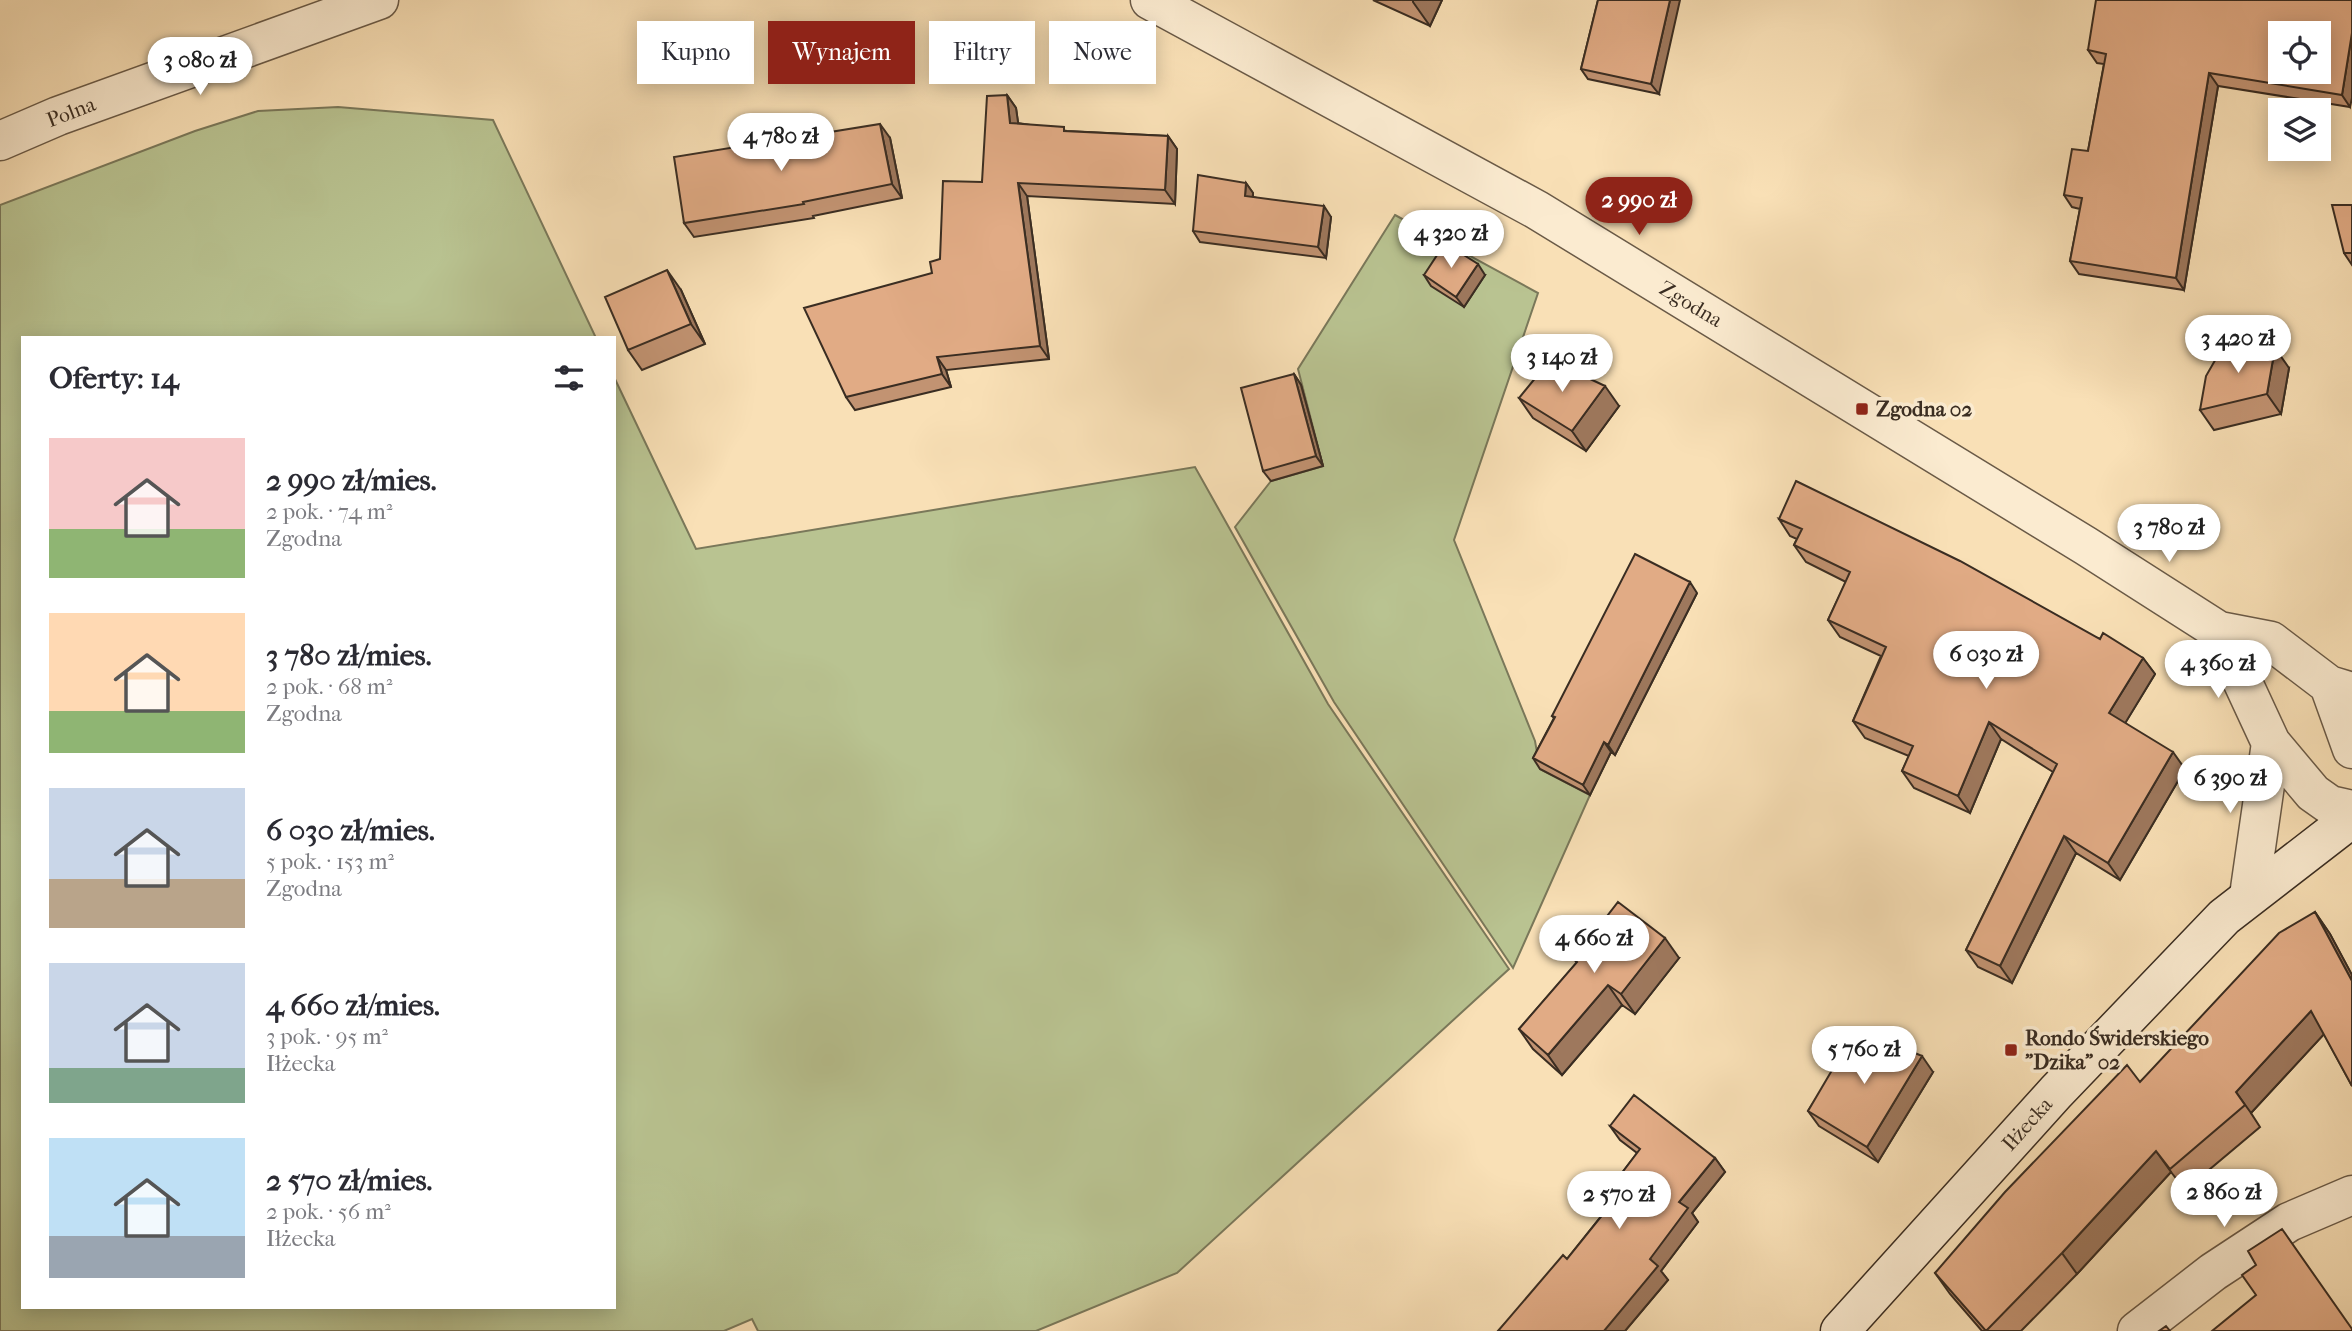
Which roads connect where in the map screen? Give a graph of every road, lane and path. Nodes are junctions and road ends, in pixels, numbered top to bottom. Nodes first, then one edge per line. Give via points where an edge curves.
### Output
1 (379, 0) edge
2 (1150, 0) edge
3 (0, 141) edge
4 (2219, 631) junction
5 (2341, 688) edge
6 (2271, 743) junction
7 (2352, 749) edge
8 (2352, 810) edge
9 (2352, 818) edge
10 (2249, 896) junction
11 (2352, 1195) edge
12 (1840, 1331) edge
13 (2137, 1331) edge

1 - 3 street, Polna
2 - 4 street, Zgodna via 1537,210
4 - 5 street, Zgodna via 2271,641
4 - 6 street
5 - 7 street, Zgodna
6 - 8 street via 2314,793 2330,805
6 - 10 street
9 - 10 street, Iłżecka
10 - 12 street, Iłżecka via 2056,1092
11 - 13 street via 2289,1222 2213,1272

